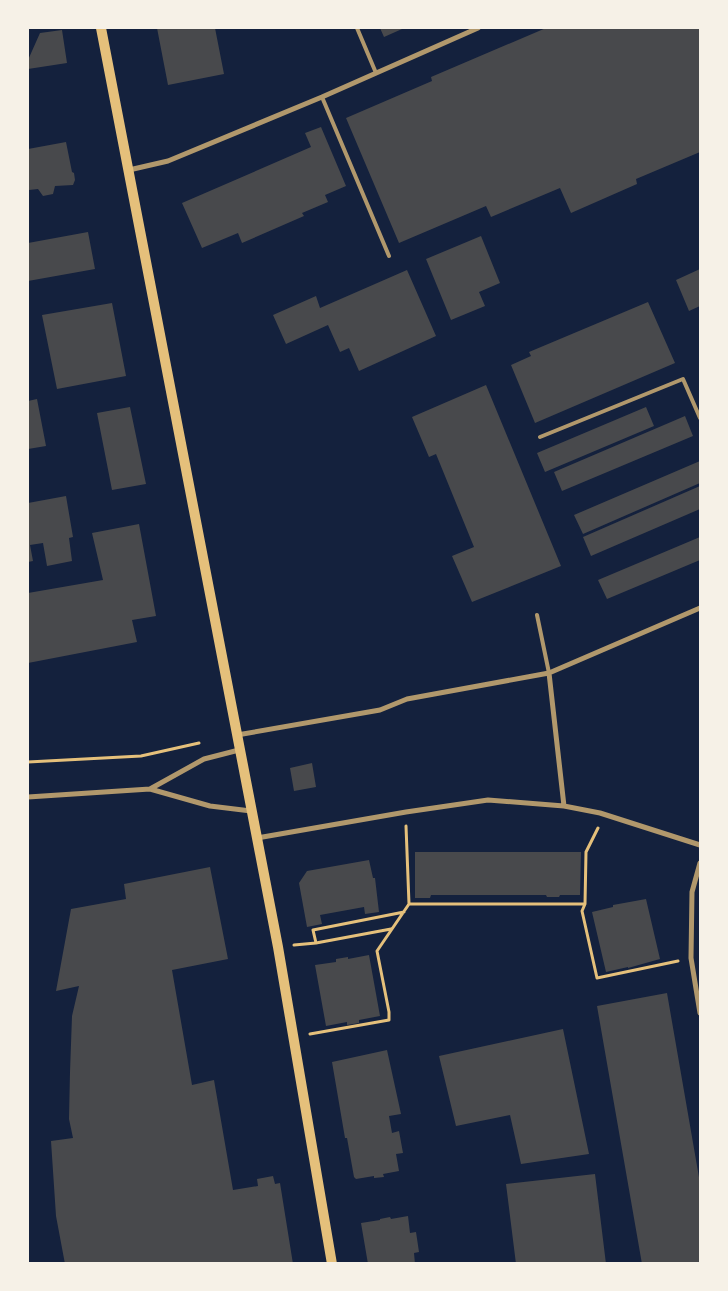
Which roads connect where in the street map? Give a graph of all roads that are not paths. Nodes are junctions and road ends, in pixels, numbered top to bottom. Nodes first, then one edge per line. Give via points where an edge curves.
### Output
1 (101, 28) edge
2 (357, 28) edge
3 (478, 28) edge
4 (376, 73) junction
5 (322, 97) junction
6 (129, 170) junction
7 (389, 256) dead end
8 (700, 418) edge
9 (540, 437) dead end
10 (700, 608) edge
11 (537, 615) dead end
12 (549, 673) junction
13 (236, 735) junction
14 (239, 750) junction
15 (150, 789) junction
16 (28, 797) edge
17 (564, 806) junction
18 (252, 811) junction
19 (257, 838) junction
20 (700, 844) edge
21 (700, 863) edge
22 (700, 1013) edge
23 (332, 1264) edge

1 - 6 main road
2 - 4 lane
3 - 4 street
4 - 5 street
5 - 6 street via 168,161
5 - 7 lane
6 - 13 main road
8 - 9 lane via 683,379
10 - 12 street
11 - 12 lane
12 - 13 street via 407,699 380,710
12 - 17 street
13 - 14 main road
14 - 15 street via 204,759
14 - 18 main road
15 - 16 street
15 - 18 street via 210,806
17 - 19 street via 488,800
17 - 20 street
18 - 19 main road
19 - 23 main road
21 - 22 street via 692,892 691,958

